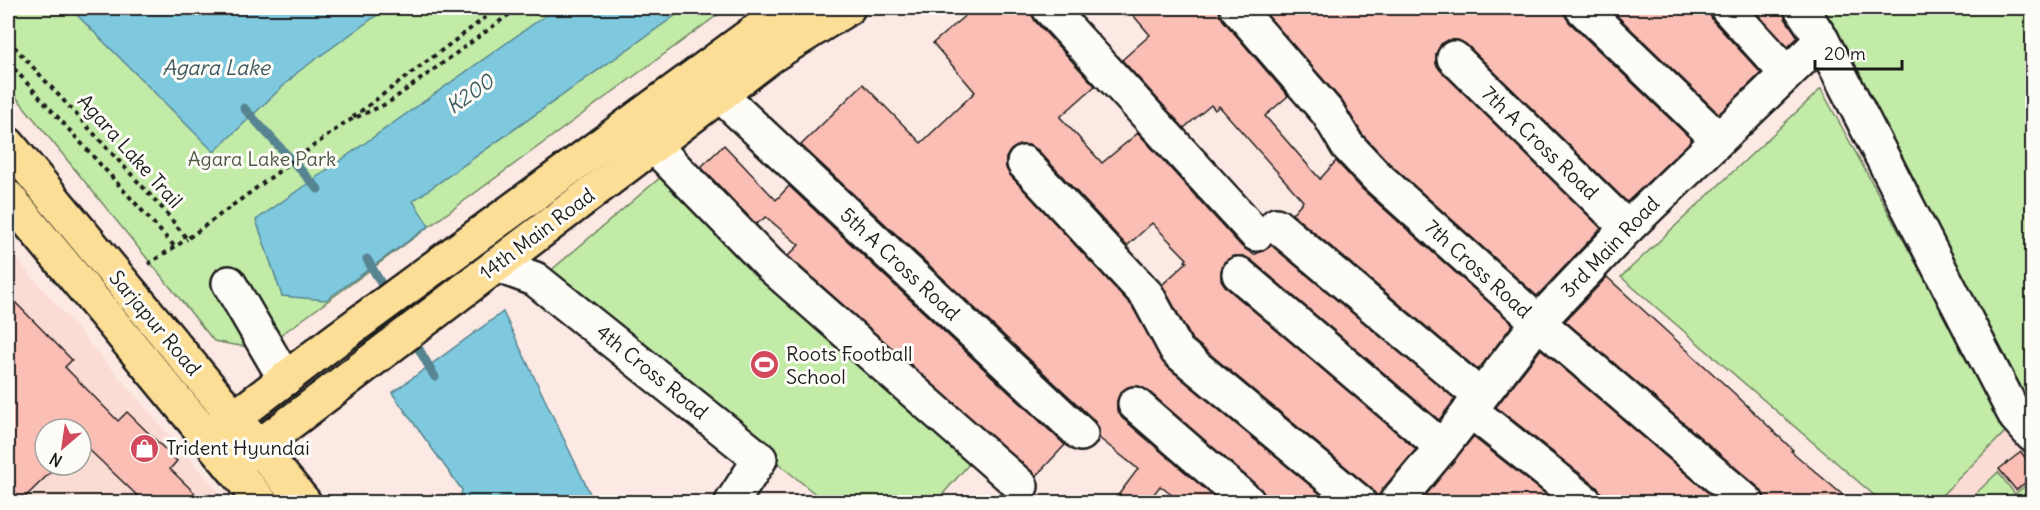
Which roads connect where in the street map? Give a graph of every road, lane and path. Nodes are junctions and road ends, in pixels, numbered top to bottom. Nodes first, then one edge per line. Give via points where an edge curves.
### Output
1 (498, 8) edge
2 (518, 8) edge
3 (792, 8) edge
4 (848, 8) edge
5 (1049, 8) edge
6 (1237, 8) edge
7 (1582, 8) edge
8 (1727, 8) edge
9 (1801, 8) edge
10 (8, 40) edge
11 (1822, 40) junction
12 (1454, 58) dead end
13 (8, 62) edge
14 (1786, 73) junction
15 (720, 95) junction
16 (346, 122) junction
17 (1718, 139) junction
18 (8, 144) edge
19 (653, 145) junction
20 (1024, 163) dead end
21 (8, 197) edge
22 (1627, 228) junction
23 (187, 239) junction
24 (174, 246) junction
25 (488, 271) junction
26 (1239, 274) dead end
27 (122, 284) junction
28 (229, 284) dead end
29 (1538, 322) junction
30 (285, 379) junction
31 (1475, 403) junction
32 (1135, 404) dead end
33 (235, 418) junction
34 (2024, 426) edge
35 (1081, 434) dead end
36 (208, 438) junction
37 (258, 446) junction
38 (1442, 447) junction
39 (232, 467) junction
40 (1021, 486) dead end
41 (261, 502) edge
42 (304, 502) edge
43 (732, 502) edge
44 (1248, 502) edge
45 (1359, 502) edge
46 (1396, 502) edge
47 (1585, 502) edge
48 (1747, 502) edge

1 - 16 path
2 - 16 path via 388,103
3 - 30 main road, 14th Main Road
4 - 15 main road, 14th Main Road via 771,56
5 - 31 street via 1266,230
6 - 29 street, 7th Cross Road via 1328,113 1347,145 1368,169
7 - 17 street
8 - 14 street
9 - 11 street
10 - 23 path, Agara Lake Trail
11 - 14 street, 3rd Main Road
11 - 34 street
12 - 22 street, 7th A Cross Road
13 - 24 path
14 - 17 street, 3rd Main Road
15 - 19 main road, 14th Main Road
15 - 35 street, 5th A Cross Road
16 - 23 path
17 - 22 street, 3rd Main Road
18 - 27 main road, Sarjapur Road
19 - 25 main road, 14th Main Road
19 - 40 street via 770,265
20 - 45 street via 1147,295 1178,351
21 - 36 main road, Sarjapur Road
22 - 29 street, 3rd Main Road
23 - 24 path
24 - 27 path
25 - 37 main road, 14th Main Road
25 - 43 street, 4th Cross Road via 535,279 760,459
26 - 38 street
27 - 33 main road, Sarjapur Road
28 - 30 street
29 - 31 street, 3rd Main Road
29 - 48 street, 7th Cross Road
30 - 33 main road, 14th Main Road
31 - 38 street, 3rd Main Road
31 - 47 street
32 - 44 street
33 - 36 main road, 14th Main Road
33 - 37 main road, Sarjapur Road
36 - 39 main road, Sarjapur Road
37 - 39 main road, 14th Main Road
37 - 42 main road, Sarjapur Road
38 - 46 street, 3rd Main Road
39 - 41 main road, Sarjapur Road

